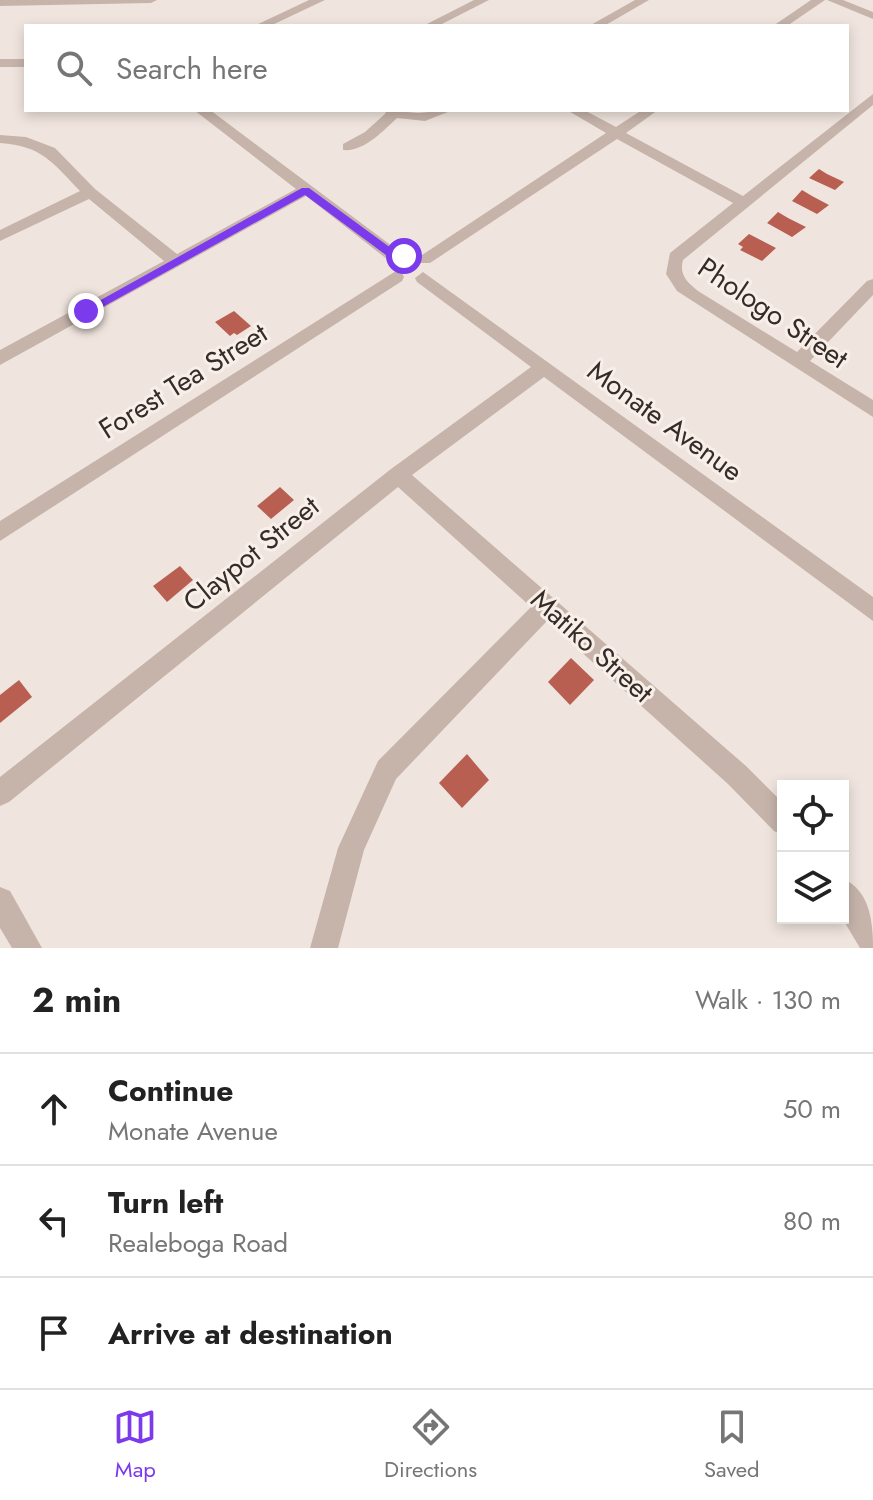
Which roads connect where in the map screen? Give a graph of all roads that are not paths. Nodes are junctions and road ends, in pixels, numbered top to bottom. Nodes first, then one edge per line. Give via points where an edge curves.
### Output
1 (151, 0) edge
2 (319, 0) edge
3 (483, 0) edge
4 (643, 0) edge
5 (819, 0) edge
6 (833, 0) edge
7 (0, 3) edge
8 (873, 16) edge
9 (265, 24) edge
10 (433, 24) edge
11 (599, 24) edge
12 (782, 24) edge
13 (0, 63) edge
14 (24, 63) edge
15 (873, 98) edge
16 (204, 112) edge
17 (392, 112) edge
18 (440, 112) edge
19 (578, 112) edge
20 (648, 112) edge
21 (617, 132) junction
22 (0, 139) edge
23 (348, 147) dead end
24 (306, 190) junction
25 (90, 192) junction
26 (743, 202) junction
27 (0, 236) edge
28 (175, 261) junction
29 (397, 268) junction
30 (424, 268) junction
31 (873, 285) edge
32 (0, 358) edge
33 (798, 362) junction
34 (544, 367) junction
35 (873, 409) edge
36 (398, 475) junction
37 (0, 532) edge
38 (547, 606) junction
39 (873, 610) edge
40 (0, 793) edge
41 (777, 816) edge
42 (0, 901) edge
43 (849, 903) edge
44 (873, 943) edge
45 (28, 948) edge
46 (324, 948) edge

1 - 7 street
2 - 9 street
3 - 10 street
4 - 11 street
5 - 12 street
6 - 8 street
13 - 14 street
15 - 26 street, Phologo Street
16 - 24 street
17 - 18 street via 426,117
17 - 23 street via 370,135
19 - 21 street
20 - 21 street
21 - 26 street
21 - 30 street
22 - 25 street via 26,141 50,151
24 - 28 street
24 - 29 street
25 - 27 street
25 - 28 street
26 - 33 street, Phologo Street via 676,257 673,274 692,295
28 - 32 street
29 - 30 street via 411,255
29 - 30 street via 409,281
29 - 37 street, Forest Tea Street
30 - 34 street, Monate Avenue
31 - 33 street
33 - 35 street, Phologo Street
34 - 36 street, Claypot Street
34 - 39 street, Monate Avenue
36 - 38 street, Matiko Street
36 - 40 street, Claypot Street
38 - 41 street, Matiko Street
38 - 46 street via 387,770 351,848
42 - 45 street
43 - 44 street

